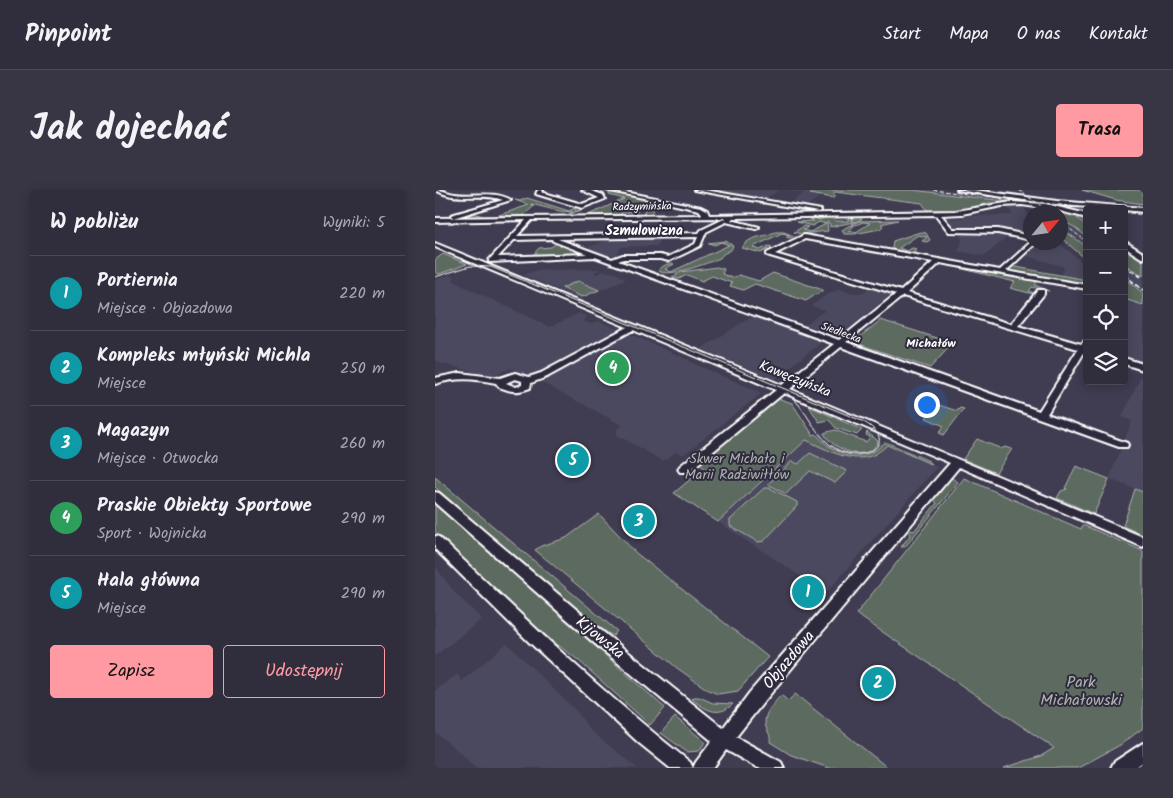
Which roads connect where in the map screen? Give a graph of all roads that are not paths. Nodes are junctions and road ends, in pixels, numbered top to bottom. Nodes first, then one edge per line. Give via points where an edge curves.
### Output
1 (436, 190) edge
2 (541, 190) edge
3 (584, 190) edge
4 (609, 190) edge
5 (696, 190) edge
6 (960, 190) edge
7 (979, 190) edge
8 (753, 199) junction
9 (1083, 205) edge
10 (741, 206) dead end
11 (1128, 206) edge
12 (1131, 206) junction
13 (1128, 208) edge
14 (1143, 208) edge
15 (937, 213) junction
16 (1083, 214) edge
17 (729, 215) junction
18 (827, 215) junction
19 (707, 216) junction
20 (530, 219) junction
21 (435, 220) edge
22 (445, 220) junction
23 (756, 227) dead end
24 (701, 236) junction
25 (1023, 236) edge
26 (513, 238) junction
27 (556, 238) junction
28 (1128, 243) edge
29 (435, 245) edge
30 (1128, 247) edge
31 (1025, 250) edge
32 (1143, 252) edge
33 (595, 255) junction
34 (1143, 257) edge
35 (494, 259) junction
36 (611, 261) junction
37 (937, 262) junction
38 (482, 265) junction
39 (1001, 272) junction
40 (1083, 286) edge
41 (1041, 292) dead end
42 (901, 294) junction
43 (633, 327) junction
44 (1013, 327) junction
45 (839, 344) junction
46 (1083, 345) edge
47 (1083, 349) edge
48 (1128, 362) edge
49 (1143, 366) edge
50 (529, 380) junction
51 (435, 381) edge
52 (502, 381) junction
53 (782, 390) junction
54 (1042, 415) junction
55 (1123, 445) dead end
56 (957, 462) junction
57 (683, 469) dead end
58 (435, 496) edge
59 (435, 541) edge
60 (1143, 542) edge
61 (723, 739) junction
62 (1143, 752) edge
63 (685, 768) edge
64 (702, 768) edge
65 (775, 768) edge
66 (1120, 768) edge

1 - 22 street via 454,196 493,195 508,200
2 - 3 street via 540,194 581,206 602,199
4 - 19 street via 701,209
5 - 8 street
6 - 9 main road
7 - 12 main road
8 - 10 street
8 - 18 street via 823,211
11 - 12 main road
12 - 14 main road
13 - 14 main road
15 - 16 street, Radzymińska via 970,212 1008,204
15 - 18 street, Radzymińska
15 - 25 street via 951,232 998,231
17 - 18 street, Radzymińska
17 - 19 street, Radzymińska
17 - 23 street
17 - 24 street via 704,230
19 - 20 street, Radzymińska
20 - 22 street, Radzymińska
20 - 26 street
21 - 22 street, Radzymińska
24 - 27 street
24 - 36 street via 698,245 669,259 623,257
26 - 27 street
26 - 35 street
27 - 33 street, Siedlecka
28 - 32 main road
29 - 38 street, Kawęczyńska
30 - 34 main road
31 - 39 street
33 - 35 street via 587,258
33 - 36 street, Siedlecka
35 - 38 street
36 - 45 street, Siedlecka
37 - 39 street
37 - 42 street
37 - 42 street via 805,237 769,254
38 - 43 street, Kawęczyńska
39 - 40 street
41 - 44 street
42 - 44 street
42 - 45 street
43 - 50 street
43 - 53 street, Kawęczyńska
44 - 46 street
45 - 53 street
45 - 54 street, Siedlecka
47 - 54 street
48 - 49 street
50 - 52 street via 515,376
50 - 52 street via 525,388 516,390 504,387
51 - 52 street via 450,375
53 - 56 street, Kawęczyńska
53 - 57 street
54 - 55 street, Siedlecka
56 - 60 street, Kawęczyńska
56 - 61 street, Objazdowa
58 - 61 street, Kijowska via 597,637
59 - 63 street via 539,641 645,737
61 - 64 street, Objazdowa
61 - 65 street, Kijowska
62 - 66 street

